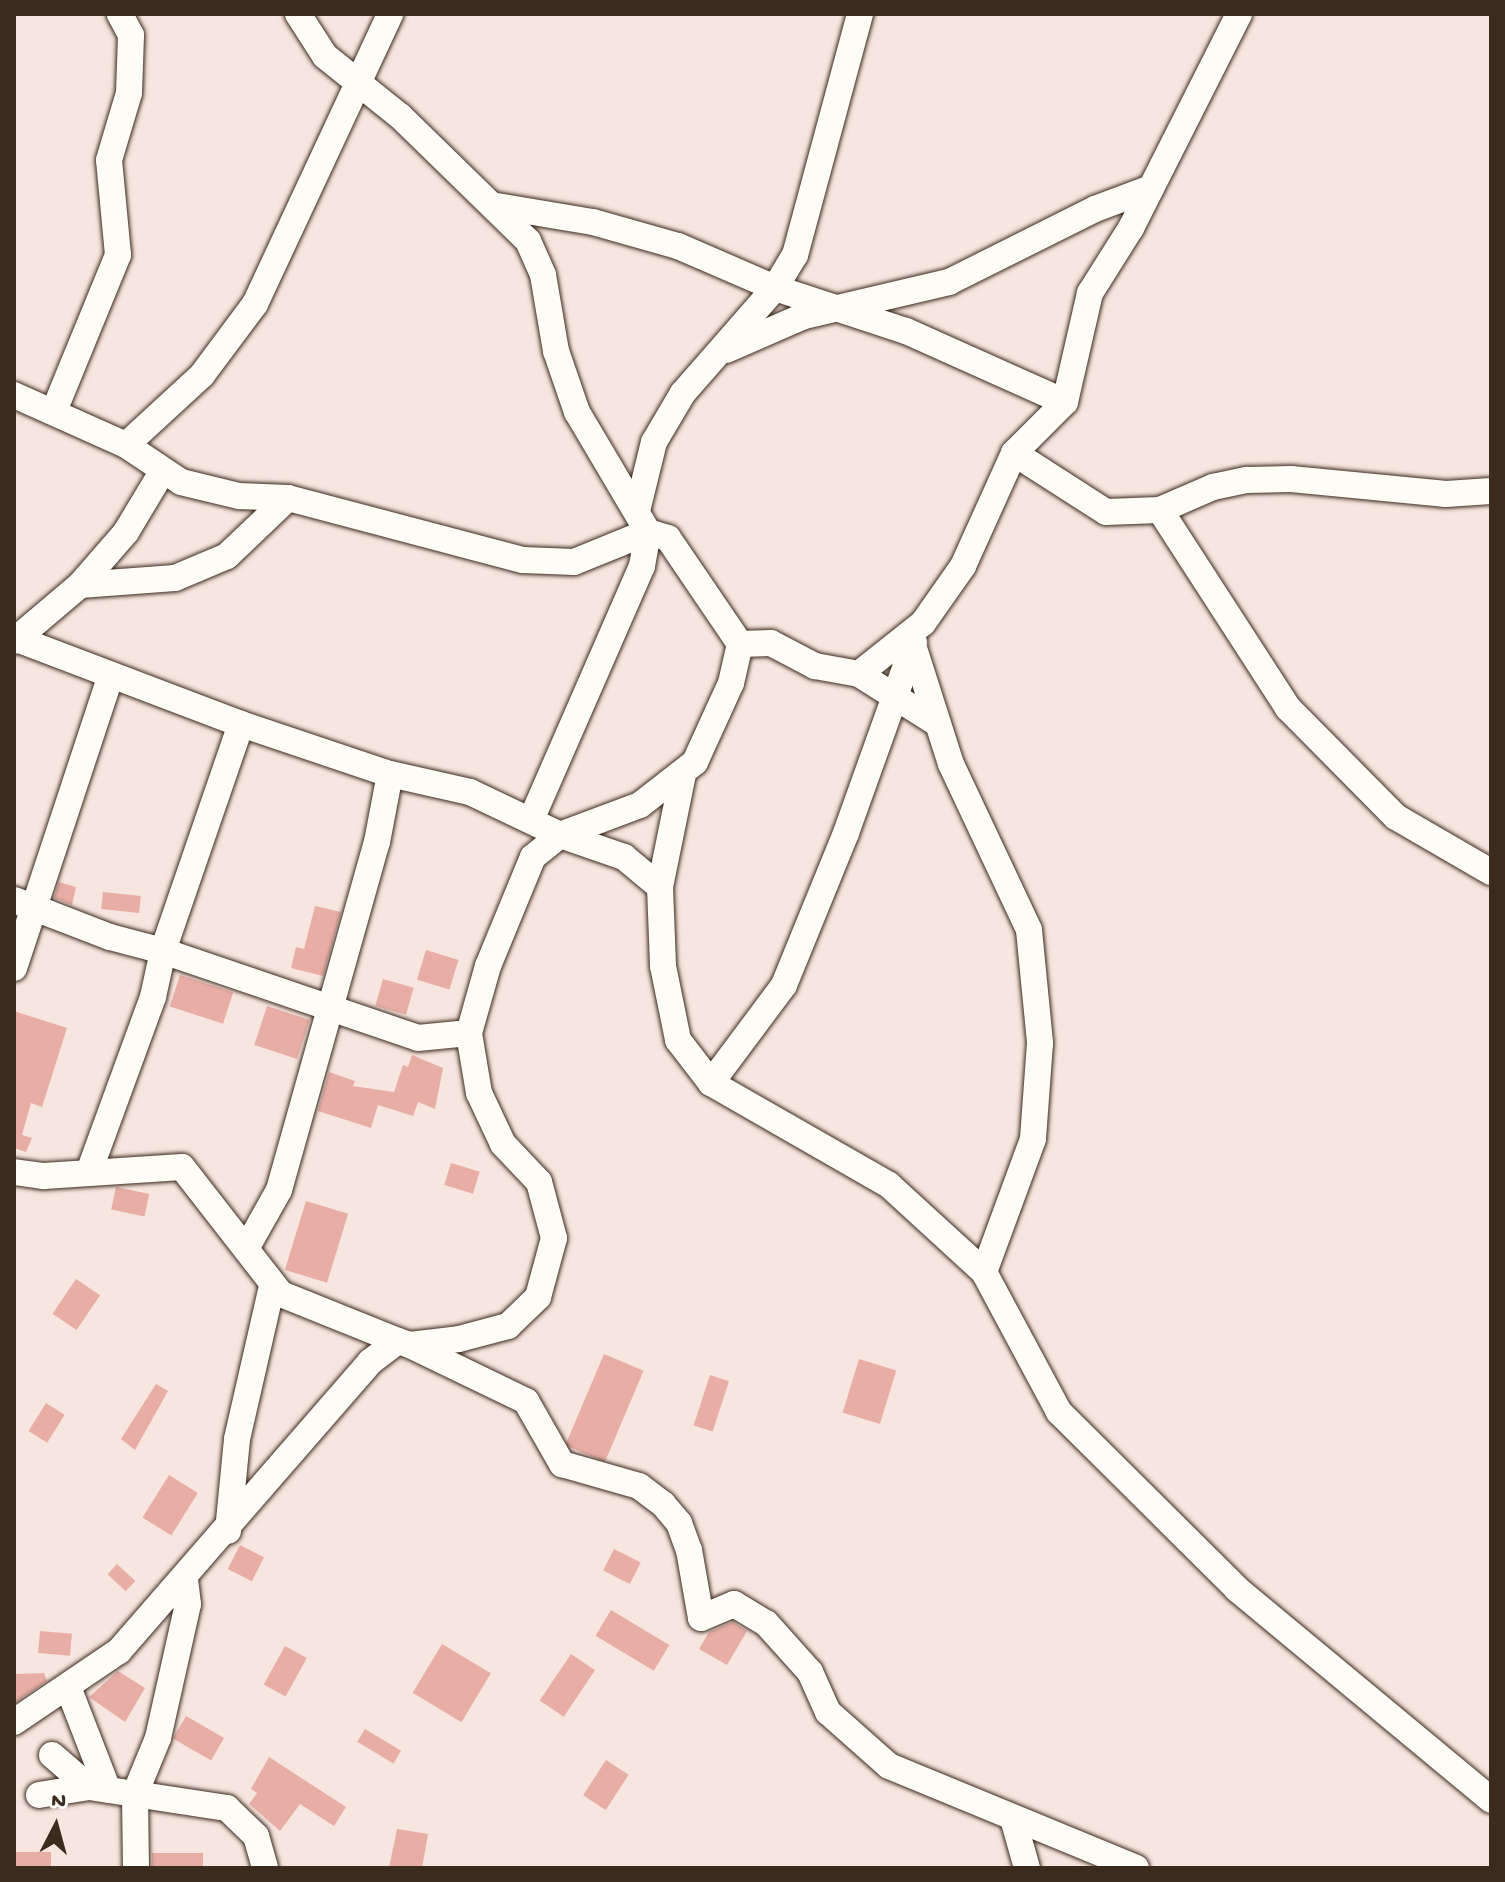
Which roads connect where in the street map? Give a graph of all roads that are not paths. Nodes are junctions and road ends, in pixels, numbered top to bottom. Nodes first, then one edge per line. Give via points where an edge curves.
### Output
1 (120, 14) edge
2 (298, 14) edge
3 (390, 14) edge
4 (860, 14) edge
5 (1239, 14) edge
6 (360, 84) junction
7 (1151, 188) junction
8 (497, 206) junction
9 (775, 288) junction
10 (837, 307) junction
11 (719, 353) junction
12 (14, 395) edge
13 (1065, 402) junction
14 (54, 411) junction
15 (126, 445) junction
16 (1014, 453) junction
17 (162, 472) junction
18 (1491, 491) edge
19 (288, 498) junction
20 (1160, 510) junction
21 (643, 522) junction
22 (80, 585) junction
23 (918, 634) junction
24 (15, 640) edge
25 (740, 644) junction
26 (859, 674) junction
27 (110, 677) junction
28 (894, 700) junction
29 (935, 722) junction
30 (241, 724) junction
31 (390, 774) junction
32 (683, 774) junction
33 (531, 820) junction
34 (560, 835) junction
35 (1491, 872) edge
36 (660, 887) junction
37 (24, 905) edge
38 (163, 951) junction
39 (14, 968) edge
40 (330, 1005) junction
41 (469, 1033) junction
42 (711, 1083) junction
43 (90, 1169) junction
44 (14, 1172) edge
45 (247, 1247) junction
46 (984, 1272) junction
47 (272, 1286) junction
48 (404, 1343) junction
49 (228, 1531) junction
50 (185, 1580) junction
51 (68, 1687) junction
52 (14, 1722) edge
53 (52, 1755) dead end
54 (98, 1789) junction
55 (135, 1794) junction
56 (39, 1795) dead end
57 (1491, 1800) edge
58 (1014, 1822) junction
59 (136, 1868) edge
60 (265, 1868) edge
61 (1027, 1868) edge
62 (1136, 1868) edge

1 - 14 street via 131,46 129,93 109,160 118,255
2 - 6 street via 325,56
3 - 6 street
4 - 9 street via 804,232
5 - 7 street
6 - 8 street
6 - 15 street via 255,304 202,375
7 - 10 street via 1095,209 949,282
7 - 13 street via 1090,293
8 - 9 street via 643,235
8 - 21 street via 533,252 577,412
9 - 10 street
9 - 11 street
10 - 11 street
10 - 13 street via 906,331
11 - 21 street via 683,393 654,442
12 - 14 street
13 - 16 street
14 - 15 street
15 - 17 street
16 - 20 street via 1106,512
16 - 23 street via 963,566
17 - 19 street via 214,491
17 - 22 street via 126,532
18 - 20 street via 1446,494 1291,479 1247,480 1213,487
19 - 21 street via 552,564 574,562
19 - 22 street via 227,556 175,578
20 - 35 street via 1288,708 1396,817
21 - 25 street via 668,538
21 - 33 street via 642,566
22 - 24 street
23 - 26 street
23 - 28 street
23 - 29 street
24 - 27 street
25 - 26 street via 771,643 815,666
25 - 32 street via 725,697 695,762
26 - 28 street
27 - 30 street
27 - 37 street
28 - 29 street
28 - 42 street via 784,985
29 - 46 street via 1029,930 1040,1043 1033,1139
30 - 31 street
30 - 38 street
31 - 33 street via 470,792
31 - 40 street via 377,842
32 - 34 street via 640,805
32 - 36 street
33 - 34 street
34 - 36 street via 624,857
34 - 41 street via 533,857 488,966
36 - 42 street via 663,966 678,1040
37 - 38 street
37 - 39 street
38 - 40 street
38 - 43 street via 153,997
40 - 41 street via 418,1038
40 - 45 street via 279,1190
41 - 48 street via 479,1093 503,1144 539,1182 554,1238 538,1297 508,1326
42 - 46 street via 889,1185
43 - 44 street via 44,1176
43 - 45 street via 182,1167
45 - 47 street
46 - 57 street via 1059,1412 1237,1589
47 - 48 street via 296,1303
47 - 49 street via 237,1439
48 - 49 street via 370,1362
48 - 58 street via 526,1401 562,1464 639,1486 663,1504 679,1523 689,1550 701,1618 734,1604 766,1623 810,1672 828,1712 872,1753 889,1766 970,1797
49 - 50 street
50 - 51 street via 119,1651
50 - 55 street via 188,1604 158,1738
51 - 52 street
51 - 54 street
53 - 54 street
54 - 55 street
54 - 56 street
55 - 59 street
55 - 60 street via 227,1808 256,1836
58 - 61 street
58 - 62 street

